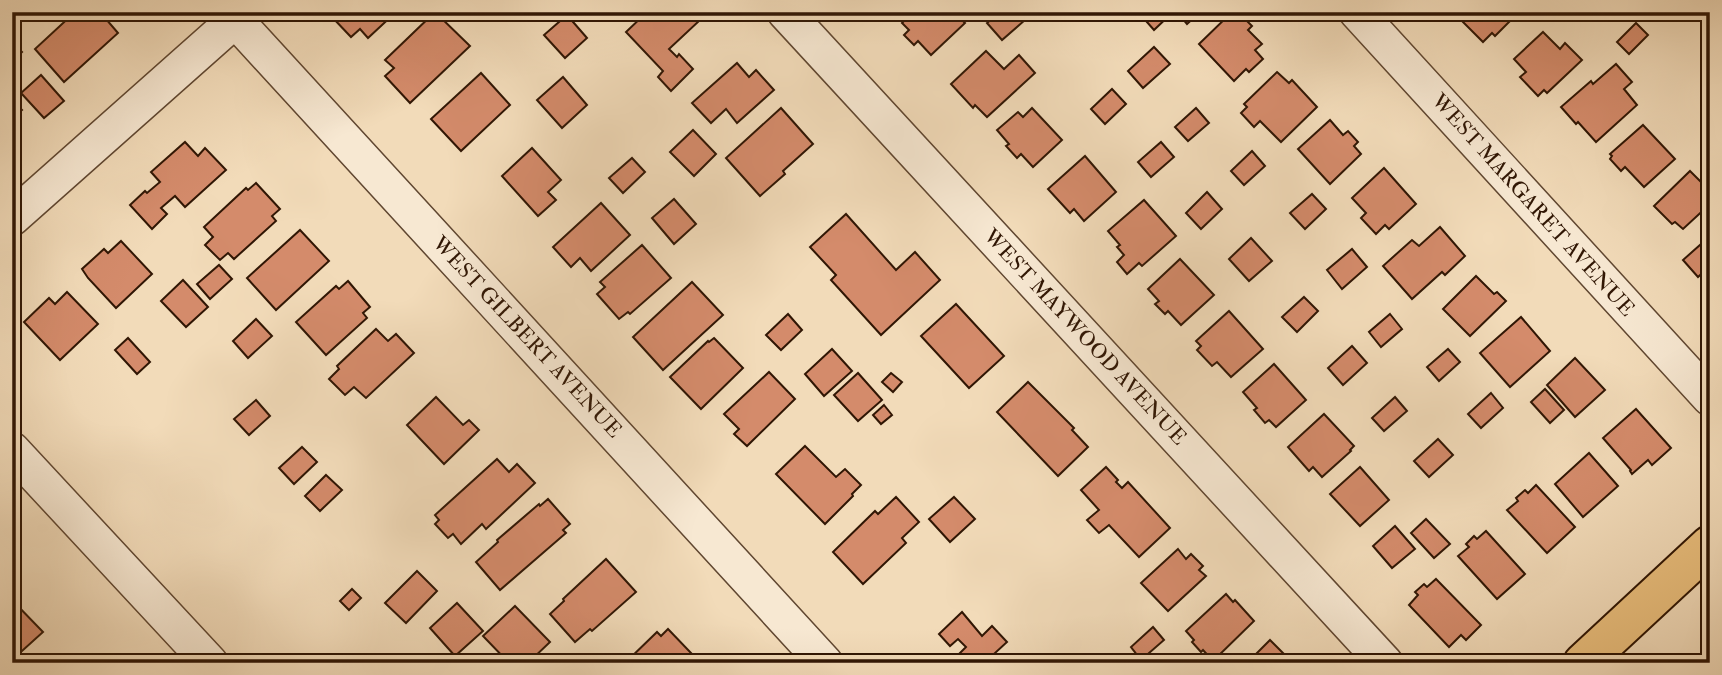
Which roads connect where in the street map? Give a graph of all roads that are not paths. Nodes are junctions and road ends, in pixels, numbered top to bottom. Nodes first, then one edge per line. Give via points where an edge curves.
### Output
1 (785, 12) edge
2 (1357, 12) edge
3 (236, 15) edge
4 (12, 218) edge
5 (1710, 398) edge
6 (12, 450) edge
7 (1707, 553) edge
8 (210, 663) edge
9 (825, 663) edge
10 (1385, 663) edge
11 (1583, 663) edge

1 - 10 street, WEST MAYWOOD AVENUE
2 - 5 street, WEST MARGARET AVENUE
3 - 4 street
3 - 9 street, WEST GILBERT AVENUE
6 - 8 street
7 - 11 main road

